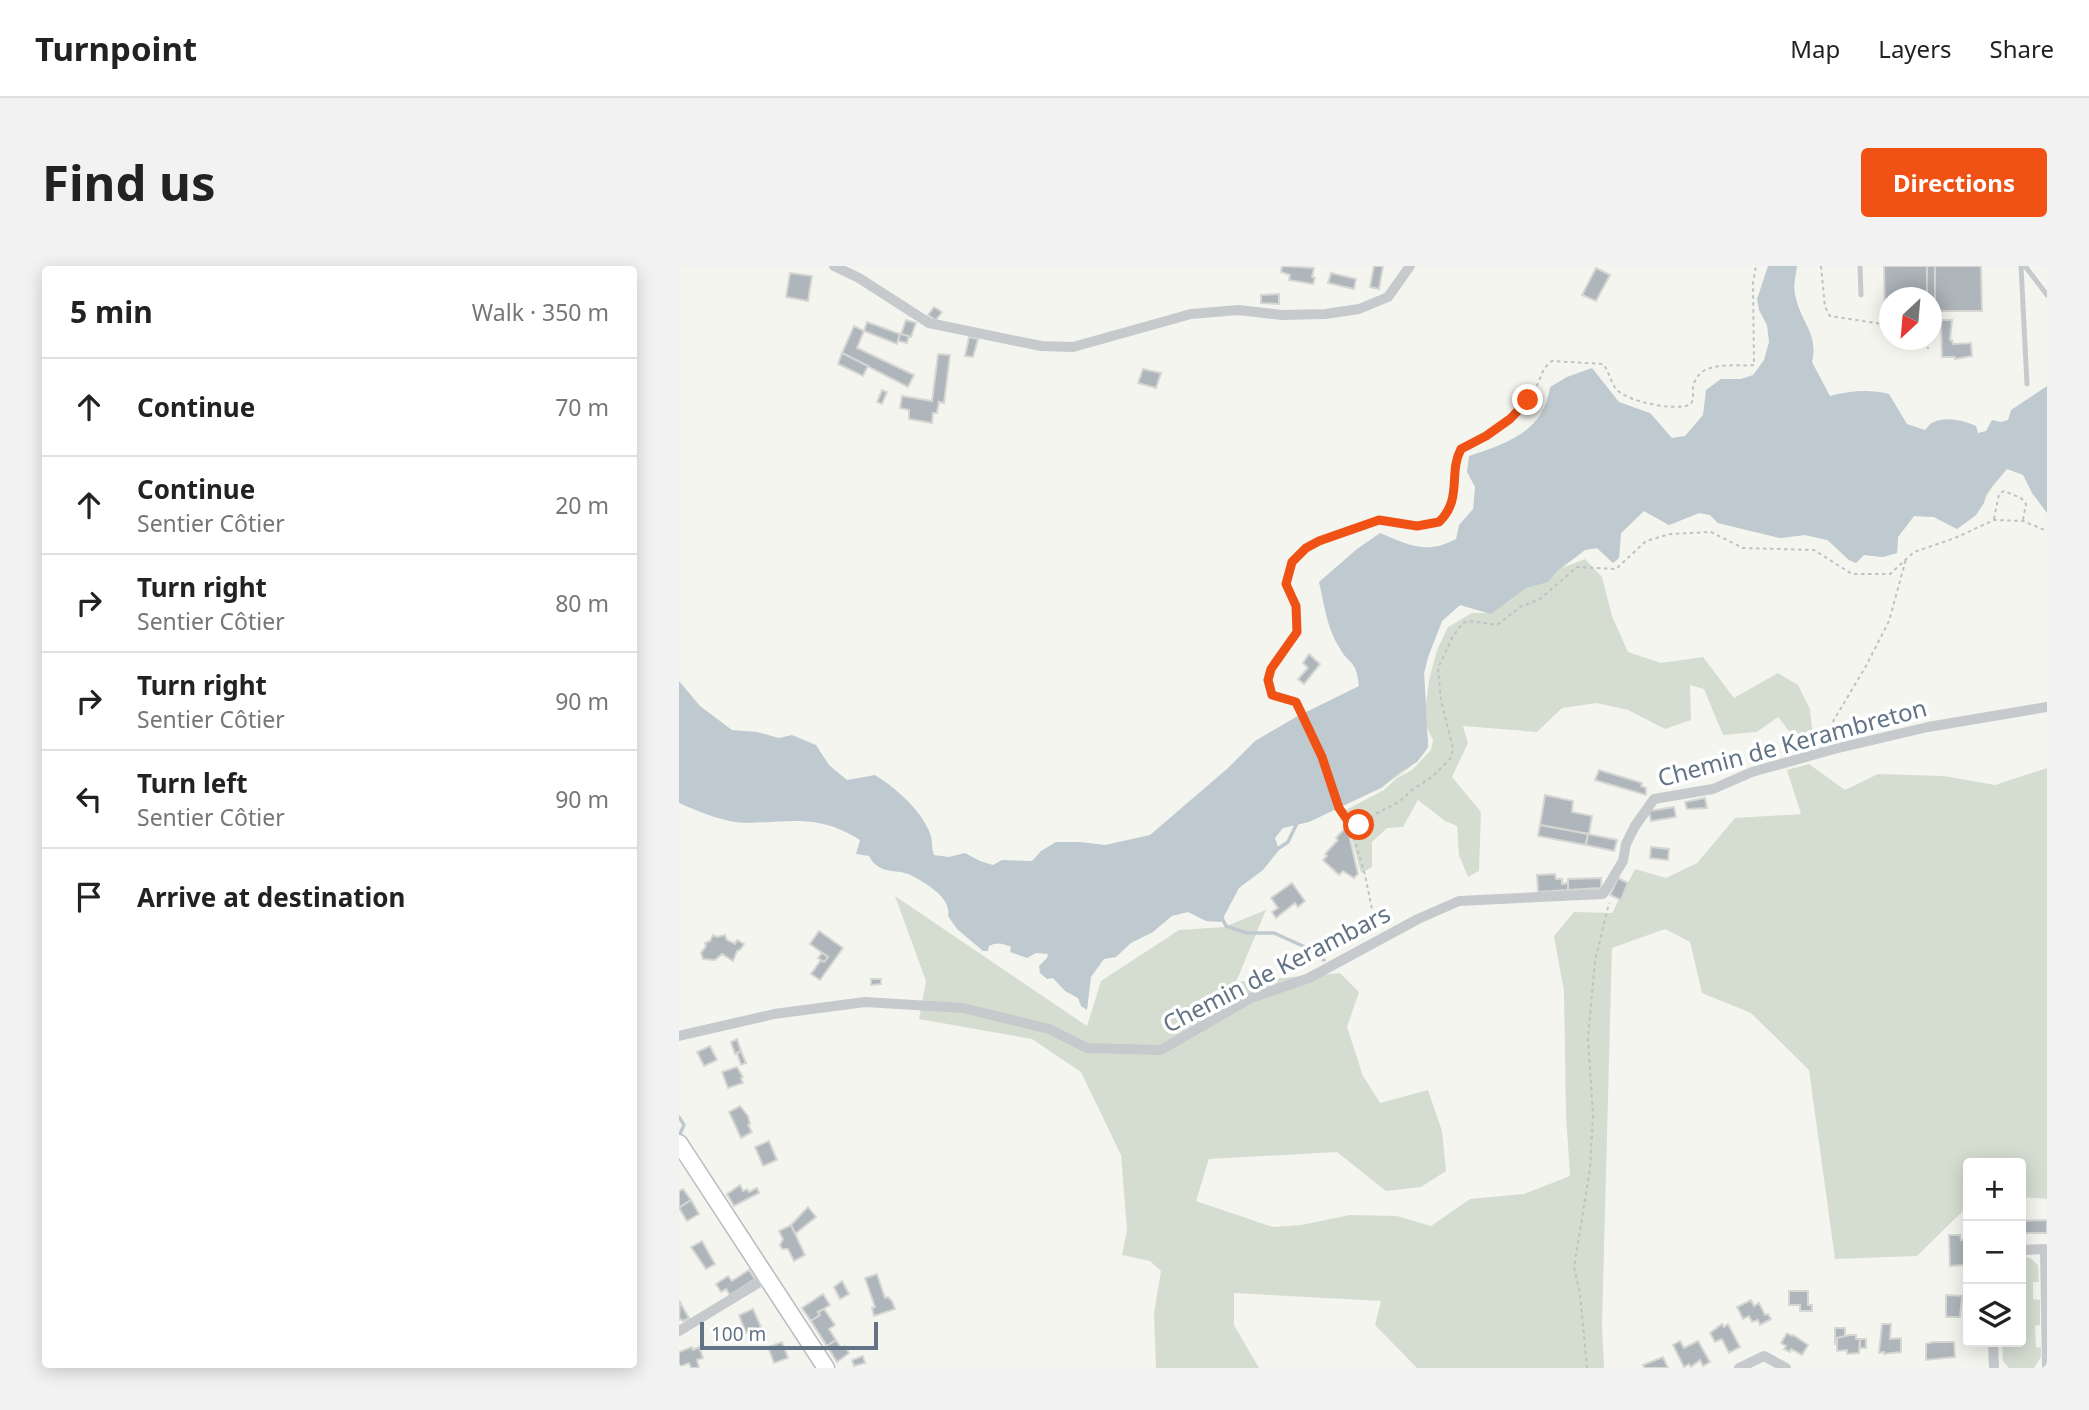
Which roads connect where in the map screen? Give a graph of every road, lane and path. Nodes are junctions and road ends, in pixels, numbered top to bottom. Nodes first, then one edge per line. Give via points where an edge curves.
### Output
1 (834, 266) edge
2 (1410, 266) edge
3 (1756, 266) edge
4 (1821, 266) edge
5 (1860, 266) edge
6 (2023, 266) edge
7 (1861, 295) dead end
8 (2047, 295) edge
9 (1879, 323) edge
10 (2027, 384) dead end
11 (1994, 520) junction
12 (2023, 521) junction
13 (2047, 531) edge
14 (1906, 558) junction
15 (2047, 707) edge
16 (1812, 756) junction
17 (1350, 824) junction
18 (1603, 894) junction
19 (1378, 941) junction
20 (679, 1036) edge
21 (679, 1143) edge
22 (2026, 1250) edge
23 (768, 1277) junction
24 (679, 1331) edge
25 (1993, 1347) edge
26 (826, 1368) edge
27 (1587, 1368) edge
28 (1739, 1368) edge
29 (1786, 1368) edge
30 (1994, 1368) edge
31 (2047, 1368) edge

1 - 2 street via 929,323 1041,346 1073,347 1191,314 1238,310 1325,314 1359,309 1388,297
3 - 17 path via 1754,365 1706,370 1693,383 1691,404 1678,408 1645,404 1620,393 1603,364 1552,361 1519,411 1461,449 1452,503 1439,522 1417,526 1379,520 1328,537 1300,553 1289,567 1286,584 1296,606 1297,632 1268,680 1272,695 1293,700 1300,711 1339,808
4 - 9 path via 1830,316
5 - 7 lane
6 - 8 lane
6 - 10 lane
11 - 12 path
11 - 12 path via 1997,498 2004,491 2026,504
11 - 14 path
12 - 13 path
14 - 16 path via 1888,621
14 - 17 path via 1890,574 1851,574 1814,550 1743,548 1711,533 1670,534 1646,541 1616,569 1577,568 1540,599 1520,607 1497,625 1469,621 1459,627 1438,668 1451,758 1399,802 1363,823
15 - 16 street, Chemin de Kerambreton via 1928,727
16 - 18 street, Chemin de Kerambreton via 1752,772 1713,789 1654,799 1635,826 1623,861
17 - 19 path
18 - 19 street, Chemin de Kerambars via 1459,901
18 - 27 path via 1609,902 1595,961 1588,1038 1593,1116 1590,1169 1574,1267
19 - 20 street, Chemin de Kerambars via 1308,978 1251,998 1160,1049 1087,1048 1049,1029 963,1008 865,1002 774,1014
21 - 23 main road
22 - 31 street via 2045,1249
23 - 24 street
23 - 26 main road
25 - 30 street
28 - 29 street via 1765,1356

